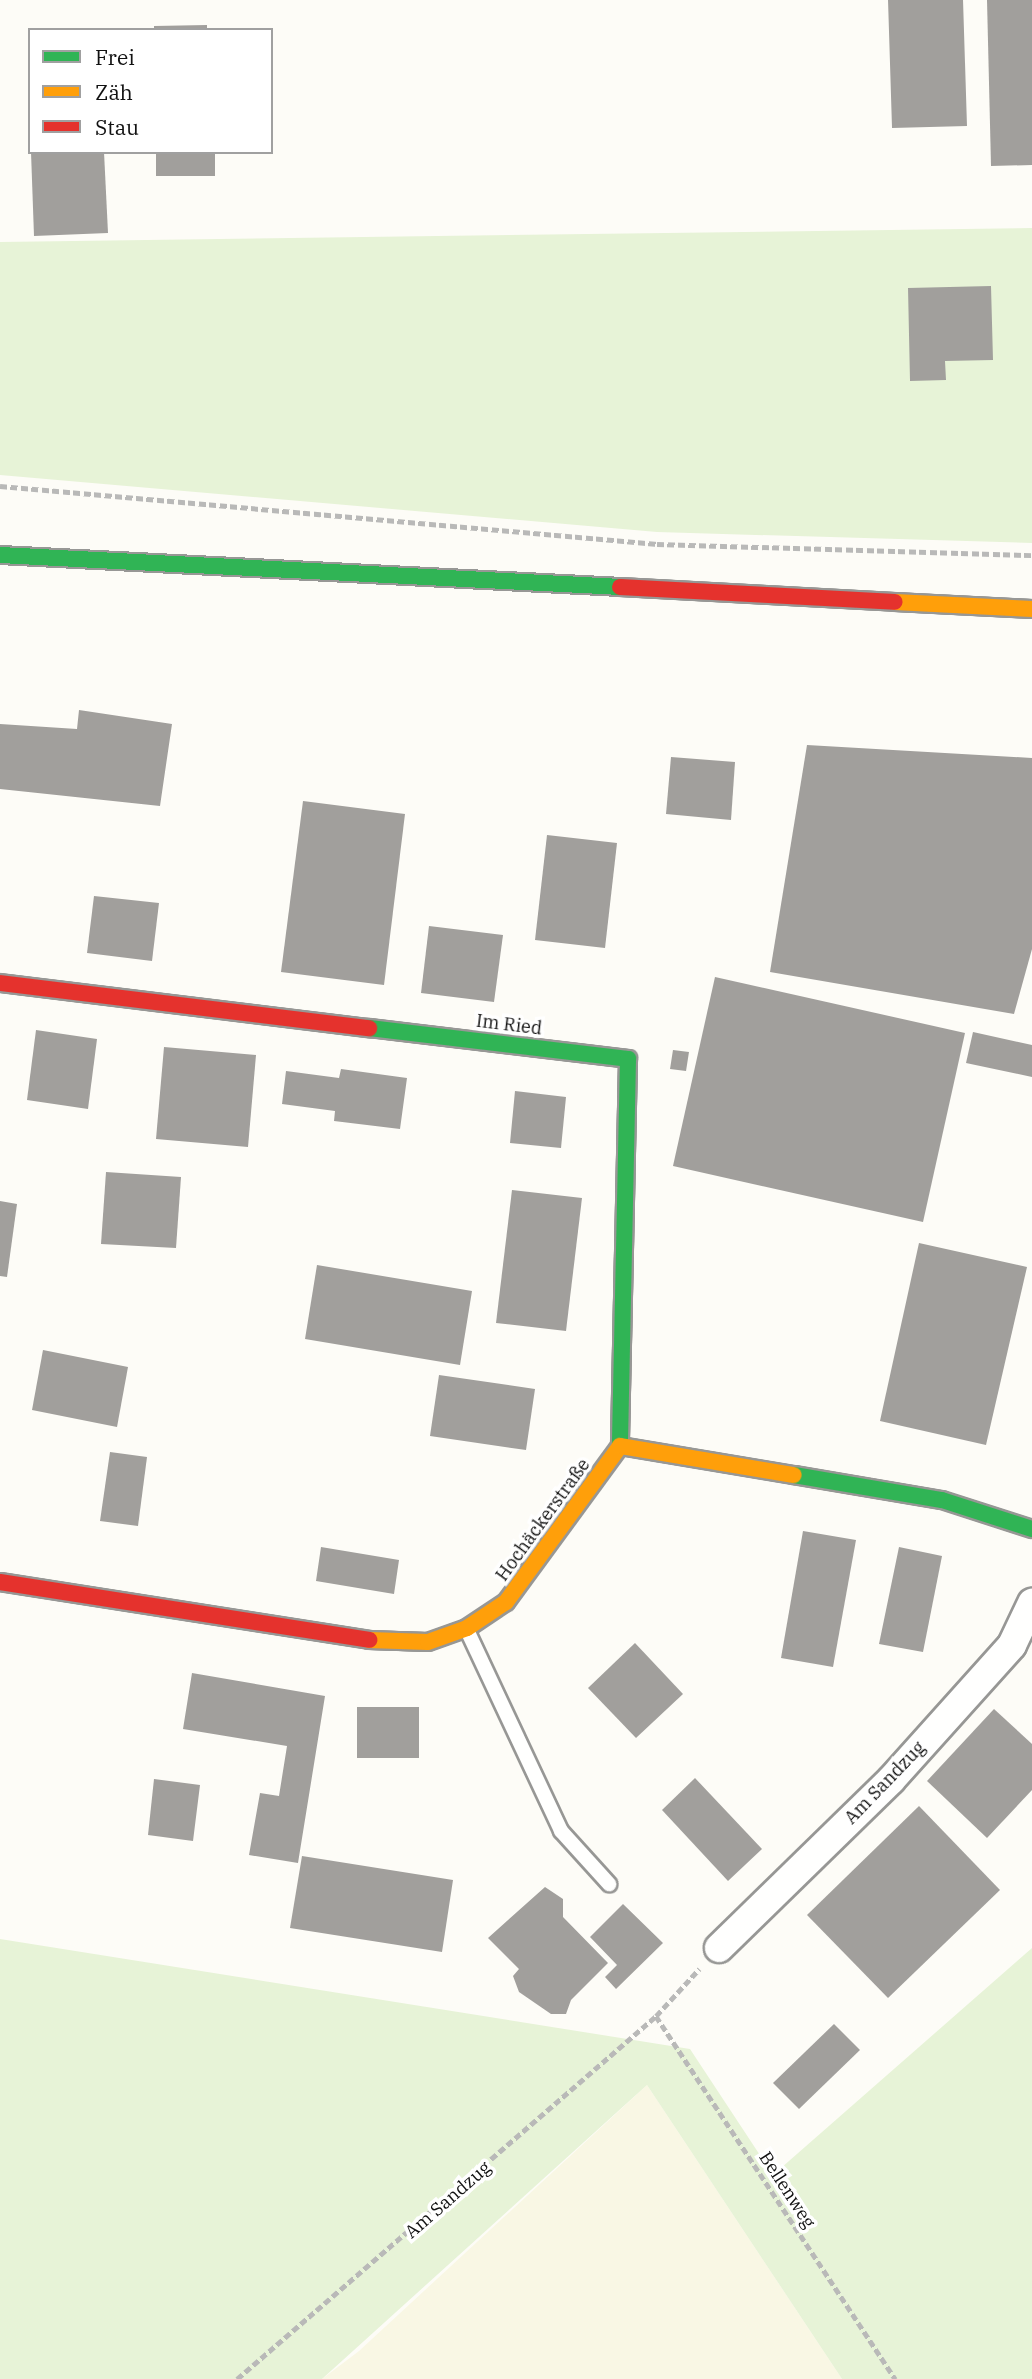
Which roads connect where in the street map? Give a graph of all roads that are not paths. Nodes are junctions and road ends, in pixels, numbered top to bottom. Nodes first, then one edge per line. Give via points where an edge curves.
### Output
1 (0, 555) edge
2 (1032, 609) edge
3 (0, 983) edge
4 (620, 1446) junction
5 (1032, 1529) edge
6 (0, 1582) edge
7 (1032, 1603) edge
8 (467, 1628) junction
9 (609, 1884) dead end
10 (719, 1948) road end

1 - 2 street
3 - 4 street, Im Ried via 628,1059
4 - 5 street via 942,1500
4 - 8 street, Hochäckerstraße via 506,1602
6 - 8 street, Hochäckerstraße via 384,1642 428,1642
7 - 10 street, Am Sandzug via 1012,1645 891,1780
8 - 9 lane via 561,1831

